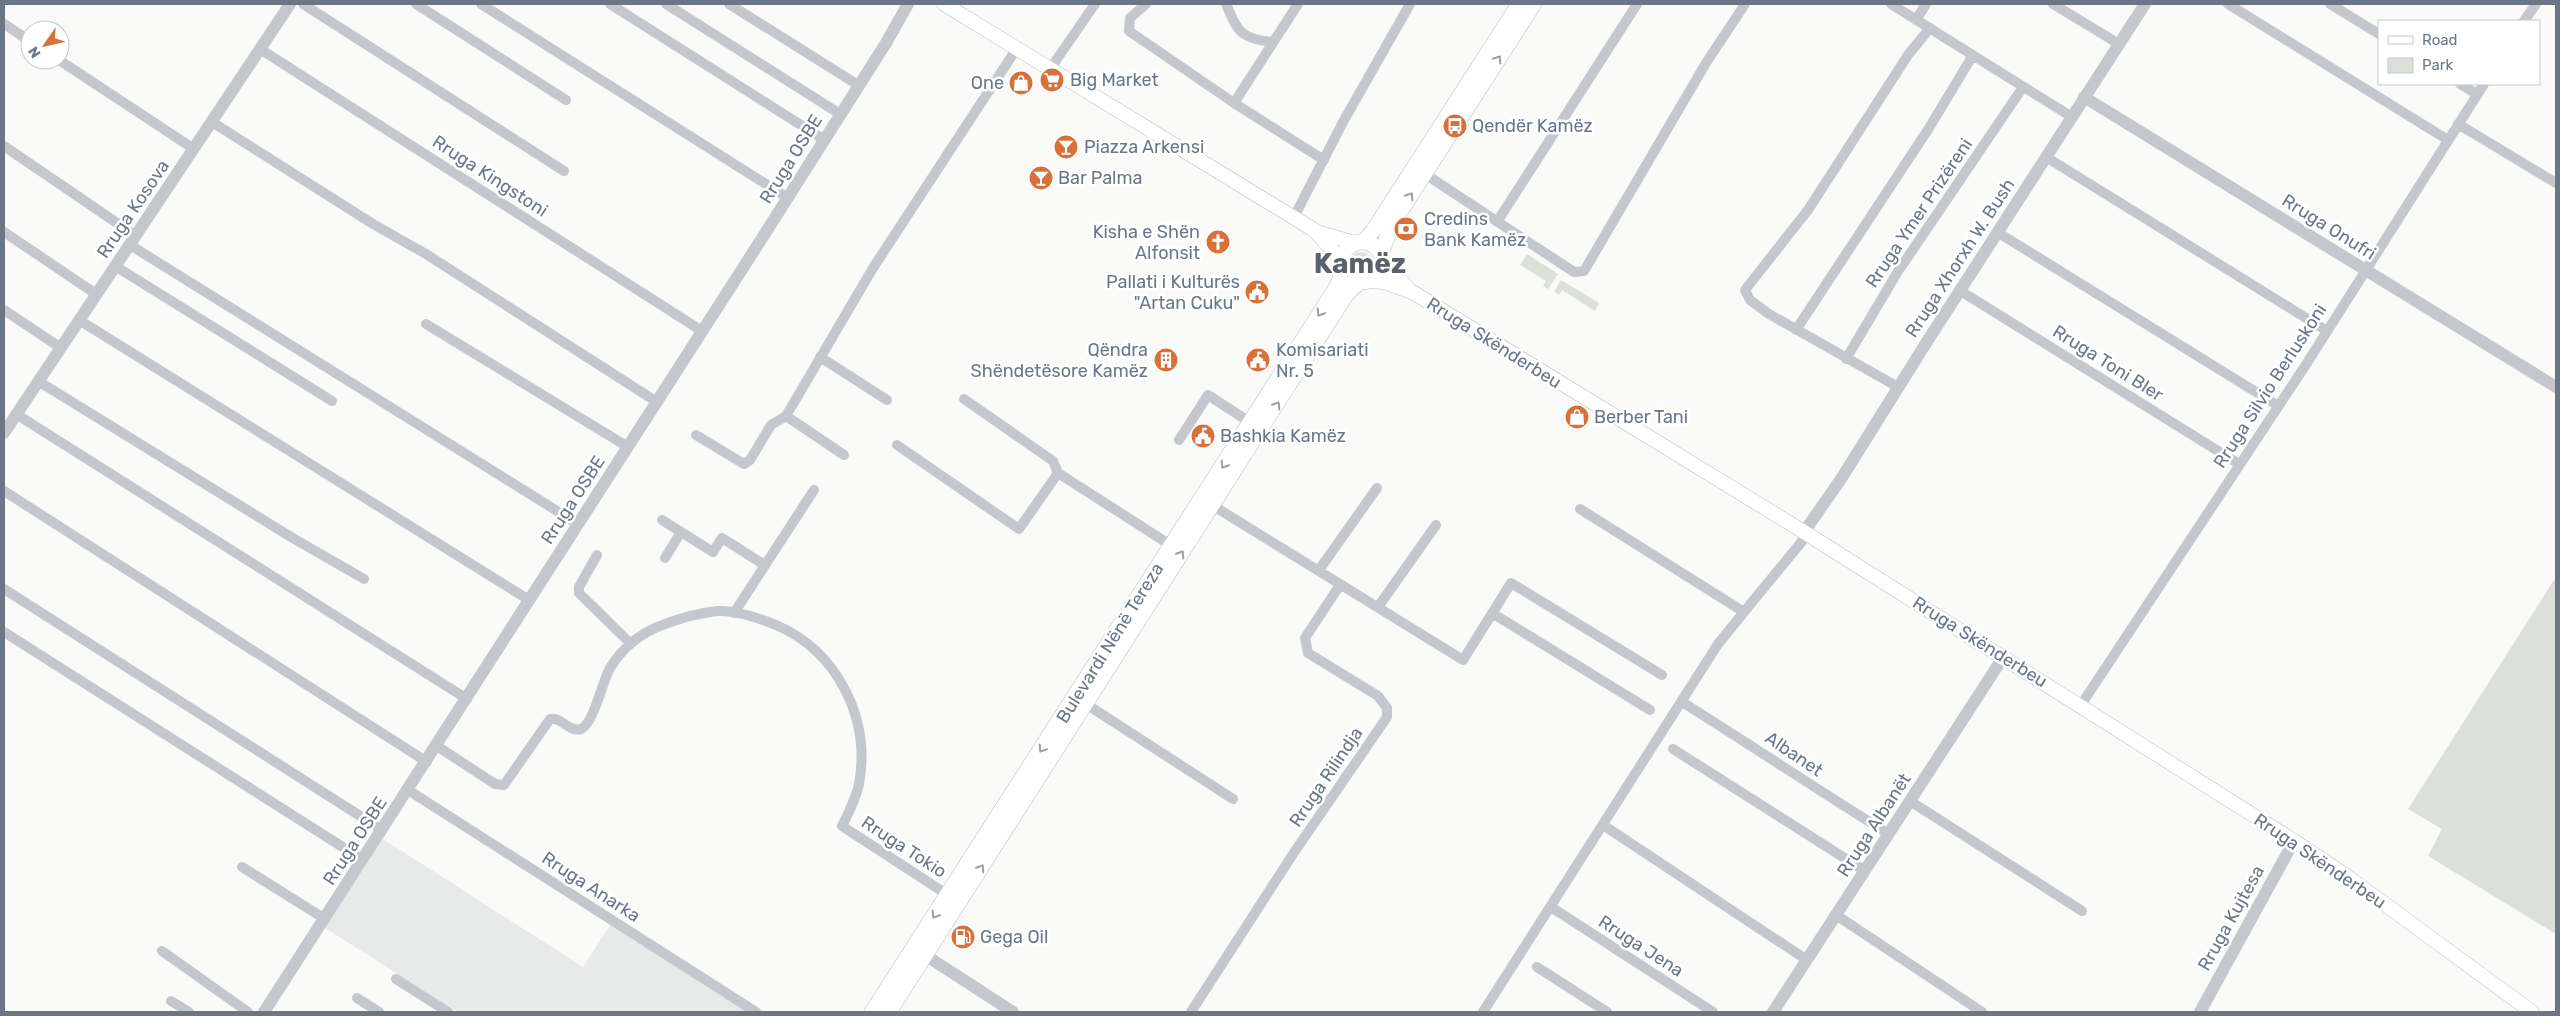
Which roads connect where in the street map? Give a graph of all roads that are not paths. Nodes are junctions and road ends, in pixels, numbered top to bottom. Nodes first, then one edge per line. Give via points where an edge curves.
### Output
1 (290, 4) edge
2 (303, 4) edge
3 (416, 4) edge
4 (481, 4) edge
5 (610, 4) edge
6 (666, 4) edge
7 (729, 4) edge
8 (908, 4) edge
9 (944, 4) edge
10 (1095, 4) edge
11 (1146, 4) edge
12 (1226, 4) edge
13 (1298, 4) edge
14 (1410, 4) edge
15 (1519, 4) edge
16 (1534, 4) edge
17 (1637, 4) edge
18 (1745, 4) edge
19 (1891, 4) edge
20 (1926, 4) edge
21 (2053, 4) edge
22 (2145, 4) edge
23 (2228, 4) edge
24 (2330, 4) edge
25 (2536, 4) edge
26 (1916, 20) junction
27 (2525, 20) edge
28 (4, 24) edge
29 (1930, 28) junction
30 (2378, 33) edge
31 (20, 34) edge
32 (1273, 42) junction
33 (2119, 44) junction
34 (1018, 48) junction
35 (260, 49) junction
36 (1974, 55) junction
37 (70, 67) edge
38 (1050, 69) junction
39 (858, 85) junction
40 (2462, 85) edge
41 (2483, 85) edge
42 (2023, 87) junction
43 (2477, 94) junction
44 (2084, 97) junction
45 (566, 100) dead end
46 (1234, 103) junction
47 (840, 114) junction
48 (2072, 117) junction
49 (212, 122) junction
50 (2458, 124) junction
51 (823, 139) junction
52 (2448, 140) junction
53 (4, 146) edge
54 (194, 149) junction
55 (2046, 157) junction
56 (1324, 160) junction
57 (564, 172) dead end
58 (1425, 174) junction
59 (2556, 183) edge
60 (788, 198) junction
61 (1294, 218) junction
62 (1497, 222) junction
63 (1314, 230) junction
64 (4, 232) edge
65 (1997, 232) junction
66 (133, 240) junction
67 (1359, 242) junction
68 (1381, 258) junction
69 (115, 266) junction
70 (1343, 266) junction
71 (2365, 270) junction
72 (1364, 281) junction
73 (1960, 290) junction
74 (96, 294) junction
75 (1414, 294) junction
76 (4, 310) edge
77 (79, 320) junction
78 (426, 324) dead end
79 (1796, 330) junction
80 (702, 331) junction
81 (2327, 331) junction
82 (61, 348) junction
83 (820, 357) junction
84 (1846, 359) junction
85 (38, 381) junction
86 (1898, 387) junction
87 (2556, 387) edge
88 (964, 399) dead end
89 (887, 400) dead end
90 (332, 401) dead end
91 (657, 402) junction
92 (2277, 405) junction
93 (16, 414) junction
94 (786, 416) junction
95 (1252, 422) junction
96 (4, 433) edge
97 (696, 435) dead end
98 (1179, 440) dead end
99 (897, 445) dead end
100 (628, 447) junction
101 (844, 455) dead end
102 (2239, 464) junction
103 (1058, 473) junction
104 (1377, 488) dead end
105 (814, 490) dead end
106 (4, 491) edge
107 (1207, 502) junction
108 (1580, 510) dead end
109 (662, 520) dead end
110 (578, 524) junction
111 (1436, 524) dead end
112 (681, 532) junction
113 (1806, 533) junction
114 (1172, 546) junction
115 (597, 555) dead end
116 (665, 558) dead end
117 (764, 564) junction
118 (1319, 570) junction
119 (364, 579) dead end
120 (1340, 585) junction
121 (4, 589) edge
122 (529, 600) junction
123 (1378, 607) junction
124 (1744, 612) junction
125 (734, 613) junction
126 (1492, 613) junction
127 (4, 632) edge
128 (630, 643) junction
129 (2004, 656) junction
130 (1662, 675) dead end
131 (466, 699) junction
132 (1682, 702) junction
133 (1086, 704) junction
134 (2081, 705) junction
135 (1650, 710) dead end
136 (437, 746) junction
137 (1673, 749) dead end
138 (427, 762) junction
139 (408, 790) junction
140 (1234, 799) dead end
141 (1910, 801) junction
142 (1603, 825) junction
143 (382, 830) junction
144 (1889, 834) junction
145 (2294, 842) junction
146 (363, 860) junction
147 (242, 867) dead end
148 (1865, 870) junction
149 (948, 895) junction
150 (1551, 907) junction
151 (2082, 911) dead end
152 (1836, 915) junction
153 (325, 919) junction
154 (162, 951) dead end
155 (926, 955) junction
156 (1807, 960) junction
157 (1538, 967) dead end
158 (396, 979) dead end
159 (357, 998) dead end
160 (171, 1001) dead end
161 (189, 1012) edge
162 (248, 1012) edge
163 (264, 1012) edge
164 (378, 1012) edge
165 (448, 1012) edge
166 (756, 1012) edge
167 (872, 1012) edge
168 (889, 1012) edge
169 (1013, 1012) edge
170 (1191, 1012) edge
171 (1482, 1012) edge
172 (1607, 1012) edge
173 (1713, 1012) edge
174 (1773, 1012) edge
175 (1982, 1012) edge
176 (2200, 1012) edge
177 (2532, 1012) edge

1 - 35 street, Rruga Kosova
2 - 57 street
3 - 45 street
4 - 60 street
5 - 51 street
6 - 47 street
7 - 39 street
8 - 39 street, Rruga OSBE
9 - 34 main road
10 - 38 street
11 - 46 street via 1130,18 1129,31
12 - 32 street via 1243,35 1251,40
13 - 32 street
14 - 56 street
15 - 67 main road, Bulevardi Nënë Tereza via 1373,231
58 -> 16 main road, Bulevardi Nënë Tereza
17 - 62 street
18 - 62 street via 1706,63 1584,270 1574,272
19 - 26 street
20 - 26 street
21 - 33 street
22 - 33 street, Rruga Xhorxh W. Bush
23 - 52 street
24 - 30 street
25 - 27 street
26 - 29 street
28 - 31 street
29 - 36 street
29 - 79 street via 1908,55 1808,210 1746,290 1750,300
32 - 46 street
33 - 44 street, Rruga Xhorxh W. Bush
34 - 38 main road
34 - 83 street via 873,268
35 - 49 street, Rruga Kosova
35 - 80 street, Rruga Kingstoni
36 - 42 street
36 - 79 street
37 - 54 street
38 - 61 main road
39 - 47 street, Rruga OSBE
40 - 43 street
41 - 43 street, Rruga Silvio Berluskoni
42 - 48 street
42 - 84 street, Rruga Ymer Prizëreni via 1897,273
43 - 50 street, Rruga Silvio Berluskoni
44 - 48 street, Rruga Xhorxh W. Bush
44 - 71 street, Rruga Onufri
46 - 56 street
47 - 51 street, Rruga OSBE
48 - 55 street, Rruga Xhorxh W. Bush
49 - 54 street, Rruga Kosova
49 - 91 street
50 - 52 street, Rruga Silvio Berluskoni
50 - 59 street
51 - 60 street, Rruga OSBE
52 - 71 street, Rruga Silvio Berluskoni
53 - 66 street
54 - 66 street, Rruga Kosova
55 - 65 street, Rruga Xhorxh W. Bush
55 - 81 street
56 - 61 street
58 - 62 street
68 -> 58 main road, Bulevardi Nënë Tereza via 1391,226
60 - 80 street, Rruga OSBE
61 - 63 main road
63 - 67 main road
63 - 70 main road
64 - 74 street
65 - 73 street, Rruga Xhorxh W. Bush
65 - 92 street
66 - 69 street, Rruga Kosova
66 - 110 street
67 - 68 main road via 1374,246
67 - 70 main road, Bulevardi Nënë Tereza via 1345,251
68 - 72 main road, Bulevardi Nënë Tereza via 1378,274
68 - 75 main road, Rruga Skënderbeu
69 - 74 street, Rruga Kosova
69 - 90 street
70 - 72 main road via 1352,279
70 -> 95 main road, Bulevardi Nënë Tereza via 1336,288
71 - 81 street, Rruga Silvio Berluskoni
71 - 87 street, Rruga Onufri
72 - 75 main road, Rruga Skënderbeu via 1384,282
107 -> 72 main road, Bulevardi Nënë Tereza via 1346,295
73 - 86 street, Rruga Xhorxh W. Bush
73 - 102 street, Rruga Toni Bler
74 - 77 street, Rruga Kosova
75 - 113 main road, Rruga Skënderbeu
76 - 82 street
77 - 82 street, Rruga Kosova
77 - 122 street
78 - 100 street
79 - 84 street
80 - 91 street, Rruga OSBE
81 - 92 street, Rruga Silvio Berluskoni
82 - 85 street, Rruga Kosova
83 - 89 street
83 - 94 street
84 - 86 street
85 - 93 street, Rruga Kosova
85 - 119 street
86 - 113 street, Rruga Xhorxh W. Bush
88 - 103 street via 1053,461
91 - 100 street, Rruga OSBE
92 - 102 street, Rruga Silvio Berluskoni
93 - 96 street, Rruga Kosova
93 - 131 street
94 - 97 street via 771,425 750,460 744,464
94 - 101 street
95 - 98 street via 1208,395
95 -> 107 main road, Bulevardi Nënë Tereza
99 - 103 street via 1020,529
100 - 110 street, Rruga OSBE
102 - 134 street, Rruga Silvio Berluskoni
103 - 114 street
104 - 118 street
105 - 117 street
106 - 138 street
107 - 114 main road, Bulevardi Nënë Tereza
107 - 118 street
133 -> 107 main road, Bulevardi Nënë Tereza
108 - 124 street
109 - 112 street
110 - 122 street, Rruga OSBE
111 - 123 street
112 - 116 street
112 - 117 street via 712,552 722,538
113 - 124 street
113 - 129 main road, Rruga Skënderbeu
114 -> 149 main road, Bulevardi Nënë Tereza
115 - 128 street via 579,592
117 - 125 street
118 - 120 street
120 - 123 street
120 - 170 street, Rruga Rilindja via 1305,638 1308,653 1378,696 1387,708 1387,716
121 - 143 street
122 - 131 street, Rruga OSBE
123 - 126 street via 1463,660
124 - 132 street via 1718,644
125 - 128 street, Rruga Tokio via 718,611 677,620
125 - 149 street, Rruga Tokio via 789,630 821,653 834,669 857,720 861,763 854,798 842,826
126 - 130 street via 1508,585 1514,583
126 - 135 street
127 - 146 street
128 - 136 street, Rruga Tokio via 609,670 588,722 575,730 550,719 504,785 495,784
129 - 134 main road, Rruga Skënderbeu
129 - 141 street, Rruga Albanët
131 - 136 street, Rruga OSBE
132 - 142 street
132 - 144 street, Albanet
133 - 140 street
155 -> 133 main road, Bulevardi Nënë Tereza
134 - 145 main road, Rruga Skënderbeu
136 - 138 street, Rruga OSBE
137 - 148 street
138 - 139 street, Rruga OSBE
139 - 143 street, Rruga OSBE
139 - 166 street, Rruga Anarka
141 - 144 street, Rruga Albanët
141 - 151 street
142 - 150 street
142 - 156 street
143 - 146 street, Rruga OSBE
144 - 148 street, Rruga Albanët
145 - 176 street, Rruga Kujtesa
145 - 177 main road, Rruga Skënderbeu via 2345,875
146 - 153 street, Rruga OSBE
147 - 153 street
148 - 152 street, Rruga Albanët
149 -> 167 main road, Bulevardi Nënë Tereza
150 - 171 street
150 - 173 street, Rruga Jena
152 - 156 street, Rruga Albanët
152 - 175 street
153 - 163 street, Rruga OSBE
154 - 162 street
155 - 168 main road, Bulevardi Nënë Tereza
155 - 169 street
156 - 174 street, Rruga Albanët
157 - 172 street
158 - 165 street
159 - 164 street
160 - 161 street

